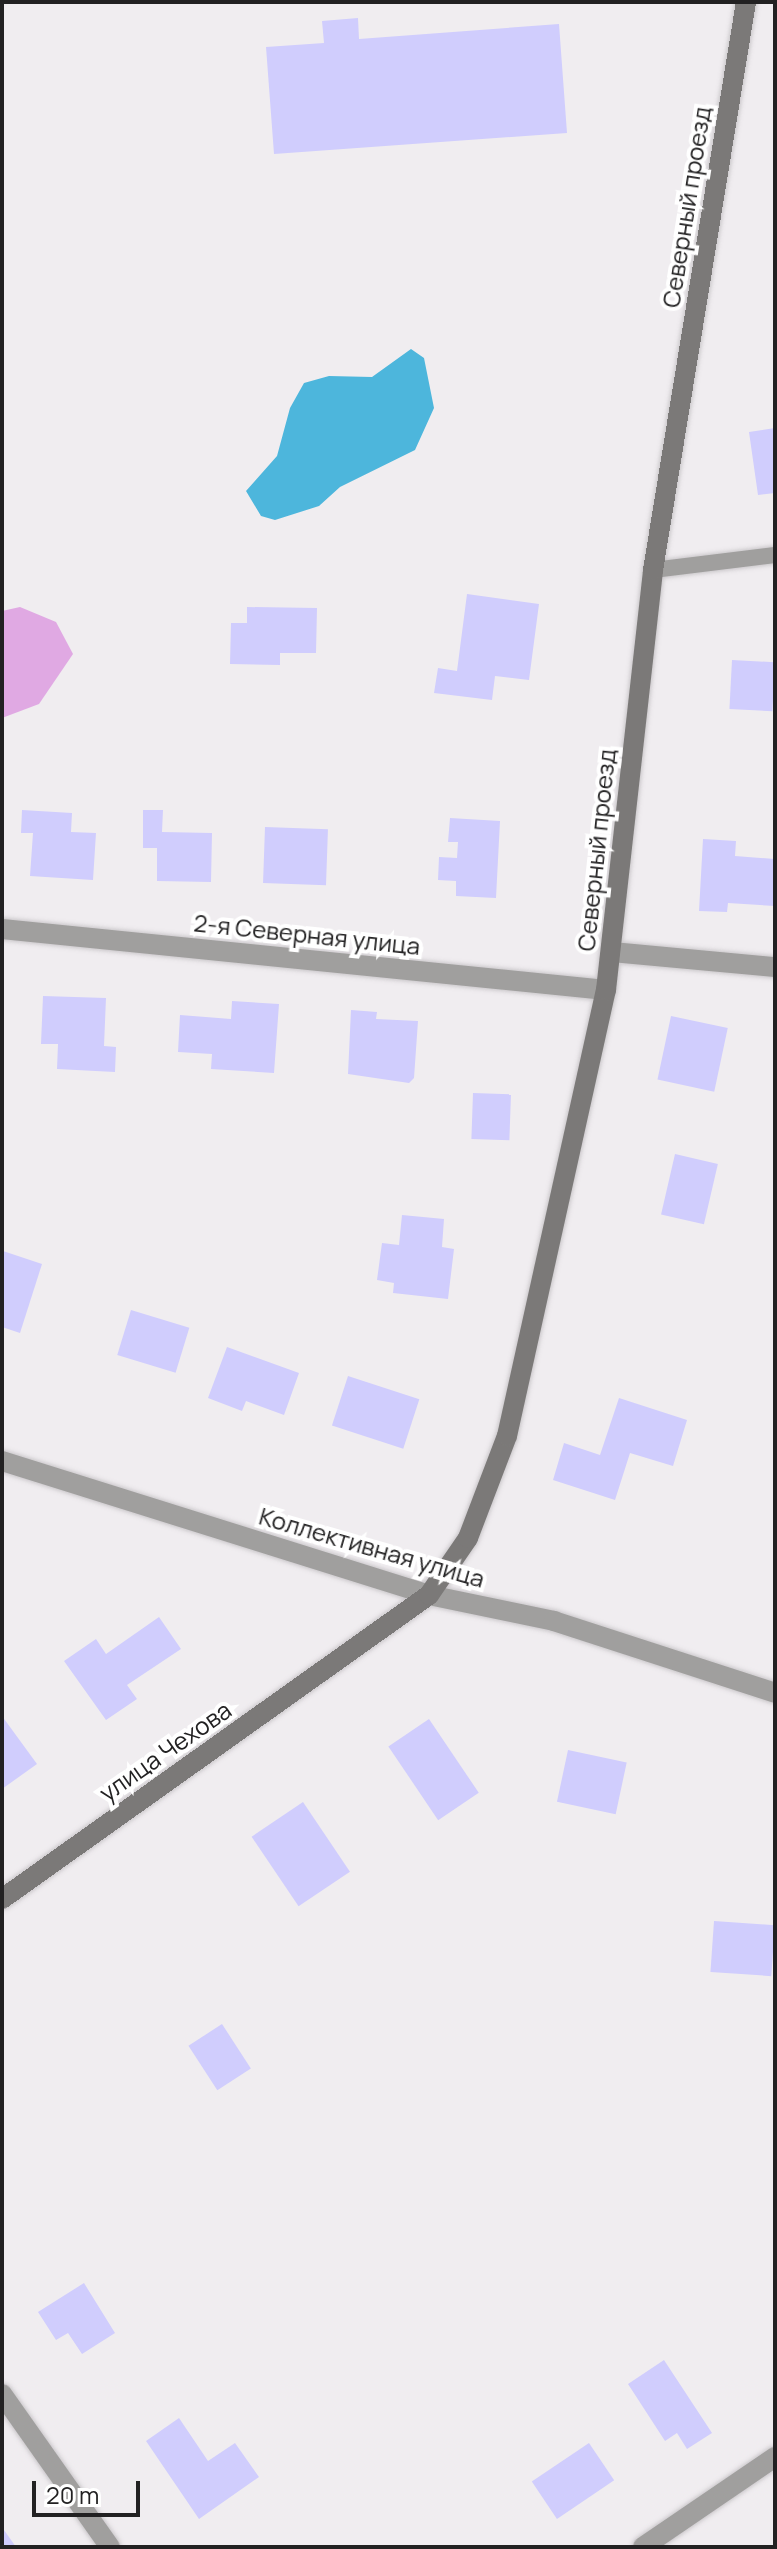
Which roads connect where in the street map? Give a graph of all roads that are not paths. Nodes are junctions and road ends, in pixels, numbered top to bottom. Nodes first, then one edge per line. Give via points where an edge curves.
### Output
1 (746, 2) edge
2 (775, 555) edge
3 (653, 570) junction
4 (2, 929) edge
5 (612, 952) junction
6 (775, 967) edge
7 (606, 990) junction
8 (2, 1461) edge
9 (429, 1595) junction
10 (359, 1647) joint
11 (775, 1693) edge
12 (2, 1899) edge
13 (2, 2394) edge
14 (775, 2457) edge
15 (110, 2547) edge
16 (643, 2547) edge

1 - 3 street, Северный проезд
2 - 3 lane
3 - 5 street, Северный проезд
4 - 7 street, 2-я Северная улица
5 - 6 street
5 - 7 street, Северный проезд
7 - 9 street, Северный проезд via 507,1436 468,1538
8 - 9 street, Коллективная улица
9 - 10 street, Северный проезд
9 - 11 street, Коллективная улица via 554,1621
10 - 12 street, улица Чехова
13 - 15 street
14 - 16 street

